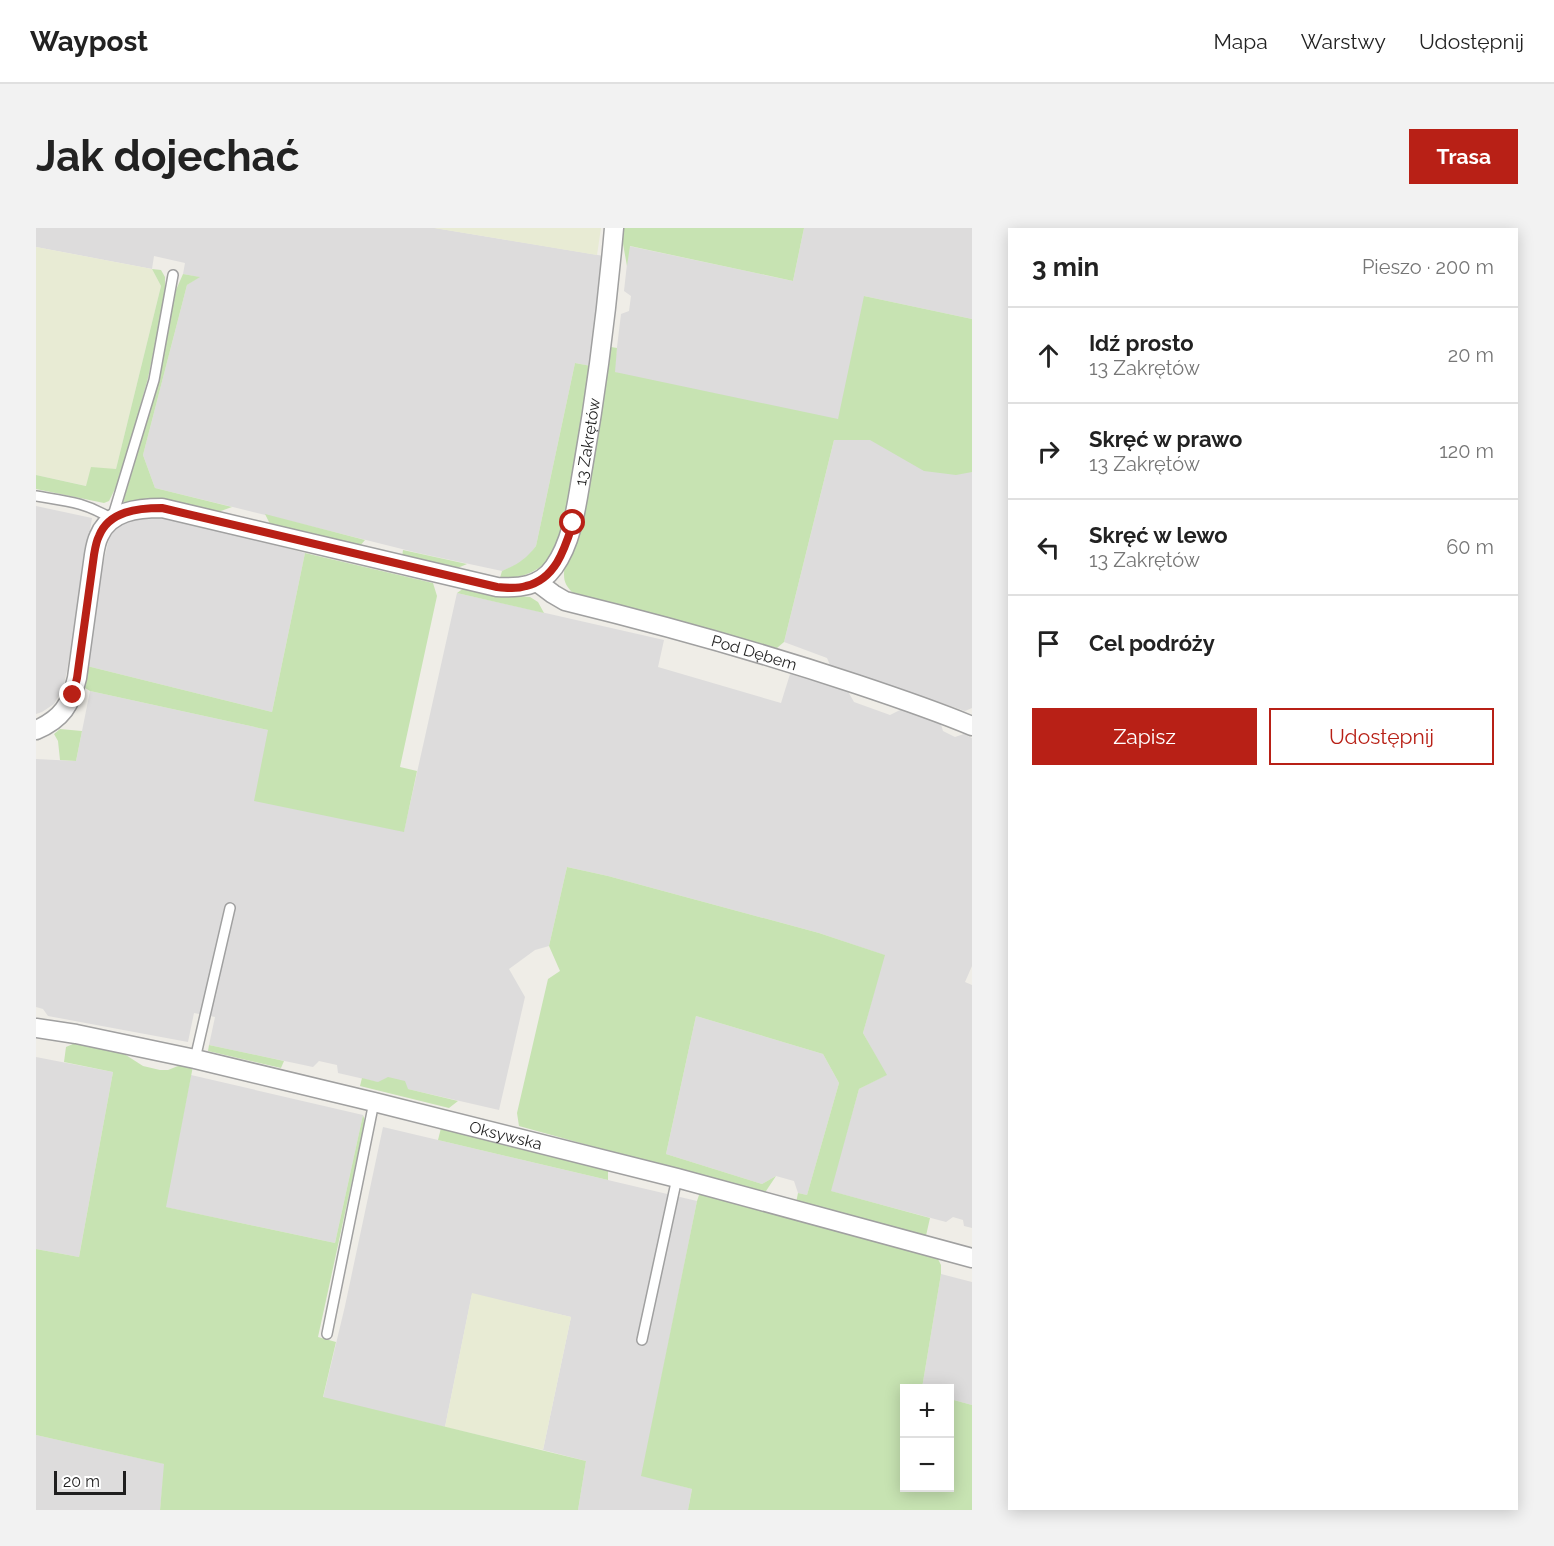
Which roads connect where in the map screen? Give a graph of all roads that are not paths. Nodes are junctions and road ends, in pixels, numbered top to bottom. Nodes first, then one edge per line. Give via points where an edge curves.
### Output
1 (614, 228) edge
2 (173, 275) dead end
3 (36, 496) edge
4 (112, 519) junction
5 (537, 582) junction
6 (972, 726) edge
7 (36, 730) edge
8 (231, 908) dead end
9 (36, 1028) edge
10 (195, 1059) junction
11 (374, 1102) junction
12 (677, 1178) junction
13 (972, 1258) edge
14 (327, 1334) dead end
15 (642, 1340) dead end

1 - 5 street, 13 Zakrętów via 607,305 573,523 554,567
2 - 4 lane via 154,380
3 - 4 lane via 82,504
4 - 5 street via 128,511 162,508 497,587 516,588
4 - 7 street via 98,537 94,555 73,695 56,719
5 - 6 street, Pod Dębem via 565,600 796,664
8 - 10 lane
9 - 10 street, Oksywska
10 - 11 street, Oksywska
11 - 12 street, Oksywska
11 - 14 lane
12 - 13 street, Oksywska
12 - 15 lane

